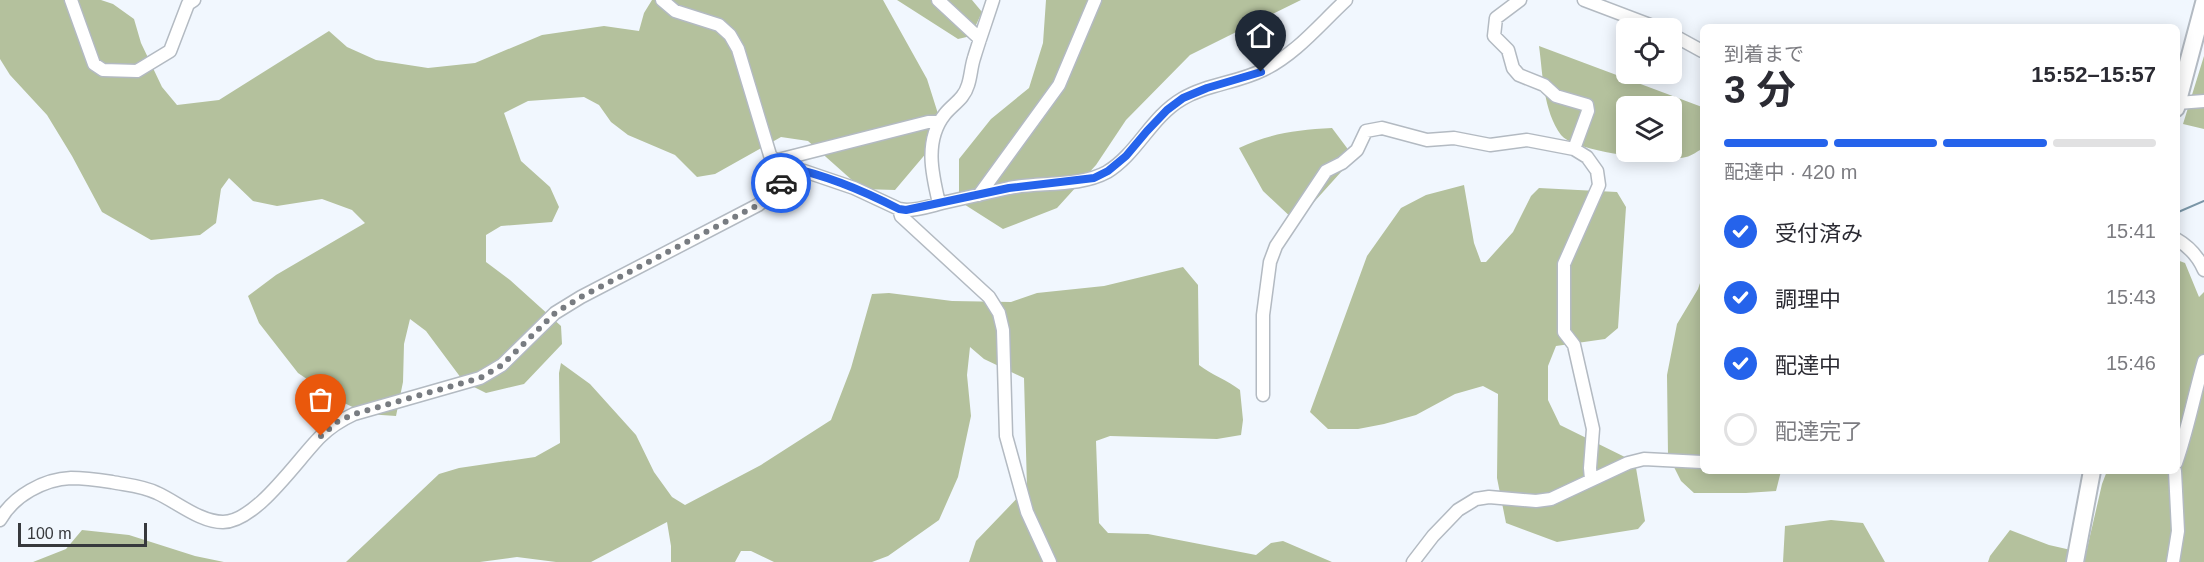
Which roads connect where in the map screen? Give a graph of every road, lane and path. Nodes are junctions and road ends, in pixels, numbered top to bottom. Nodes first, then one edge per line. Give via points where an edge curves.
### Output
1 (71, 0) edge
2 (194, 0) edge
3 (662, 0) edge
4 (938, 0) edge
5 (993, 0) edge
6 (1095, 0) edge
7 (1347, 0) edge
8 (1520, 0) edge
9 (1584, 0) edge
10 (2204, 3) edge
11 (1632, 18) edge
12 (980, 39) junction
13 (1682, 40) edge
14 (1700, 50) edge
15 (2180, 95) edge
16 (2204, 101) edge
17 (2180, 105) edge
18 (939, 122) junction
19 (1574, 149) junction
20 (774, 161) junction
21 (787, 167) junction
22 (979, 195) junction
23 (939, 203) junction
24 (899, 209) junction
25 (2180, 241) edge
26 (2204, 270) edge
27 (2204, 361) edge
28 (1263, 395) dead end
29 (2180, 452) edge
30 (1700, 462) edge
31 (2091, 474) edge
32 (2175, 474) edge
33 (1592, 479) junction
34 (0, 520) edge
35 (1050, 562) edge
36 (1413, 562) edge
37 (2075, 562) edge
38 (2173, 562) edge

1 - 2 street via 94,64 103,70 137,71 170,51 188,4
3 - 20 street via 675,11 720,25 730,35
4 - 12 street
5 - 12 street
6 - 22 street via 1059,85
7 - 22 street via 1278,62 1261,72 1183,98 1108,171 1094,178 1038,183
8 - 19 street via 1496,18 1494,36 1508,50 1519,75 1544,85 1557,96 1587,105
9 - 11 street
10 - 15 main road
12 - 18 street via 968,86
13 - 14 street
16 - 17 street
18 - 20 street
18 - 23 street via 931,153
19 - 28 street via 1527,140 1490,145 1454,138 1427,140 1382,128 1366,131 1358,150 1326,171 1276,246 1263,315
19 - 33 street via 1587,157 1597,171 1599,185 1564,264 1564,332 1574,345 1593,429
20 - 21 street
21 - 24 street via 854,188
21 - 34 street via 777,190 758,205 555,313 494,371 337,422 244,517 214,521 154,491 69,478 38,486 22,495
22 - 23 street
23 - 24 street via 913,210
24 - 35 street via 900,216 989,297 999,313 1003,330 1006,436 1027,512
25 - 26 street via 2188,246
27 - 29 street
30 - 33 street via 1644,459
31 - 37 main road
32 - 38 street via 2178,531
33 - 36 street via 1551,499 1476,499 1458,510

